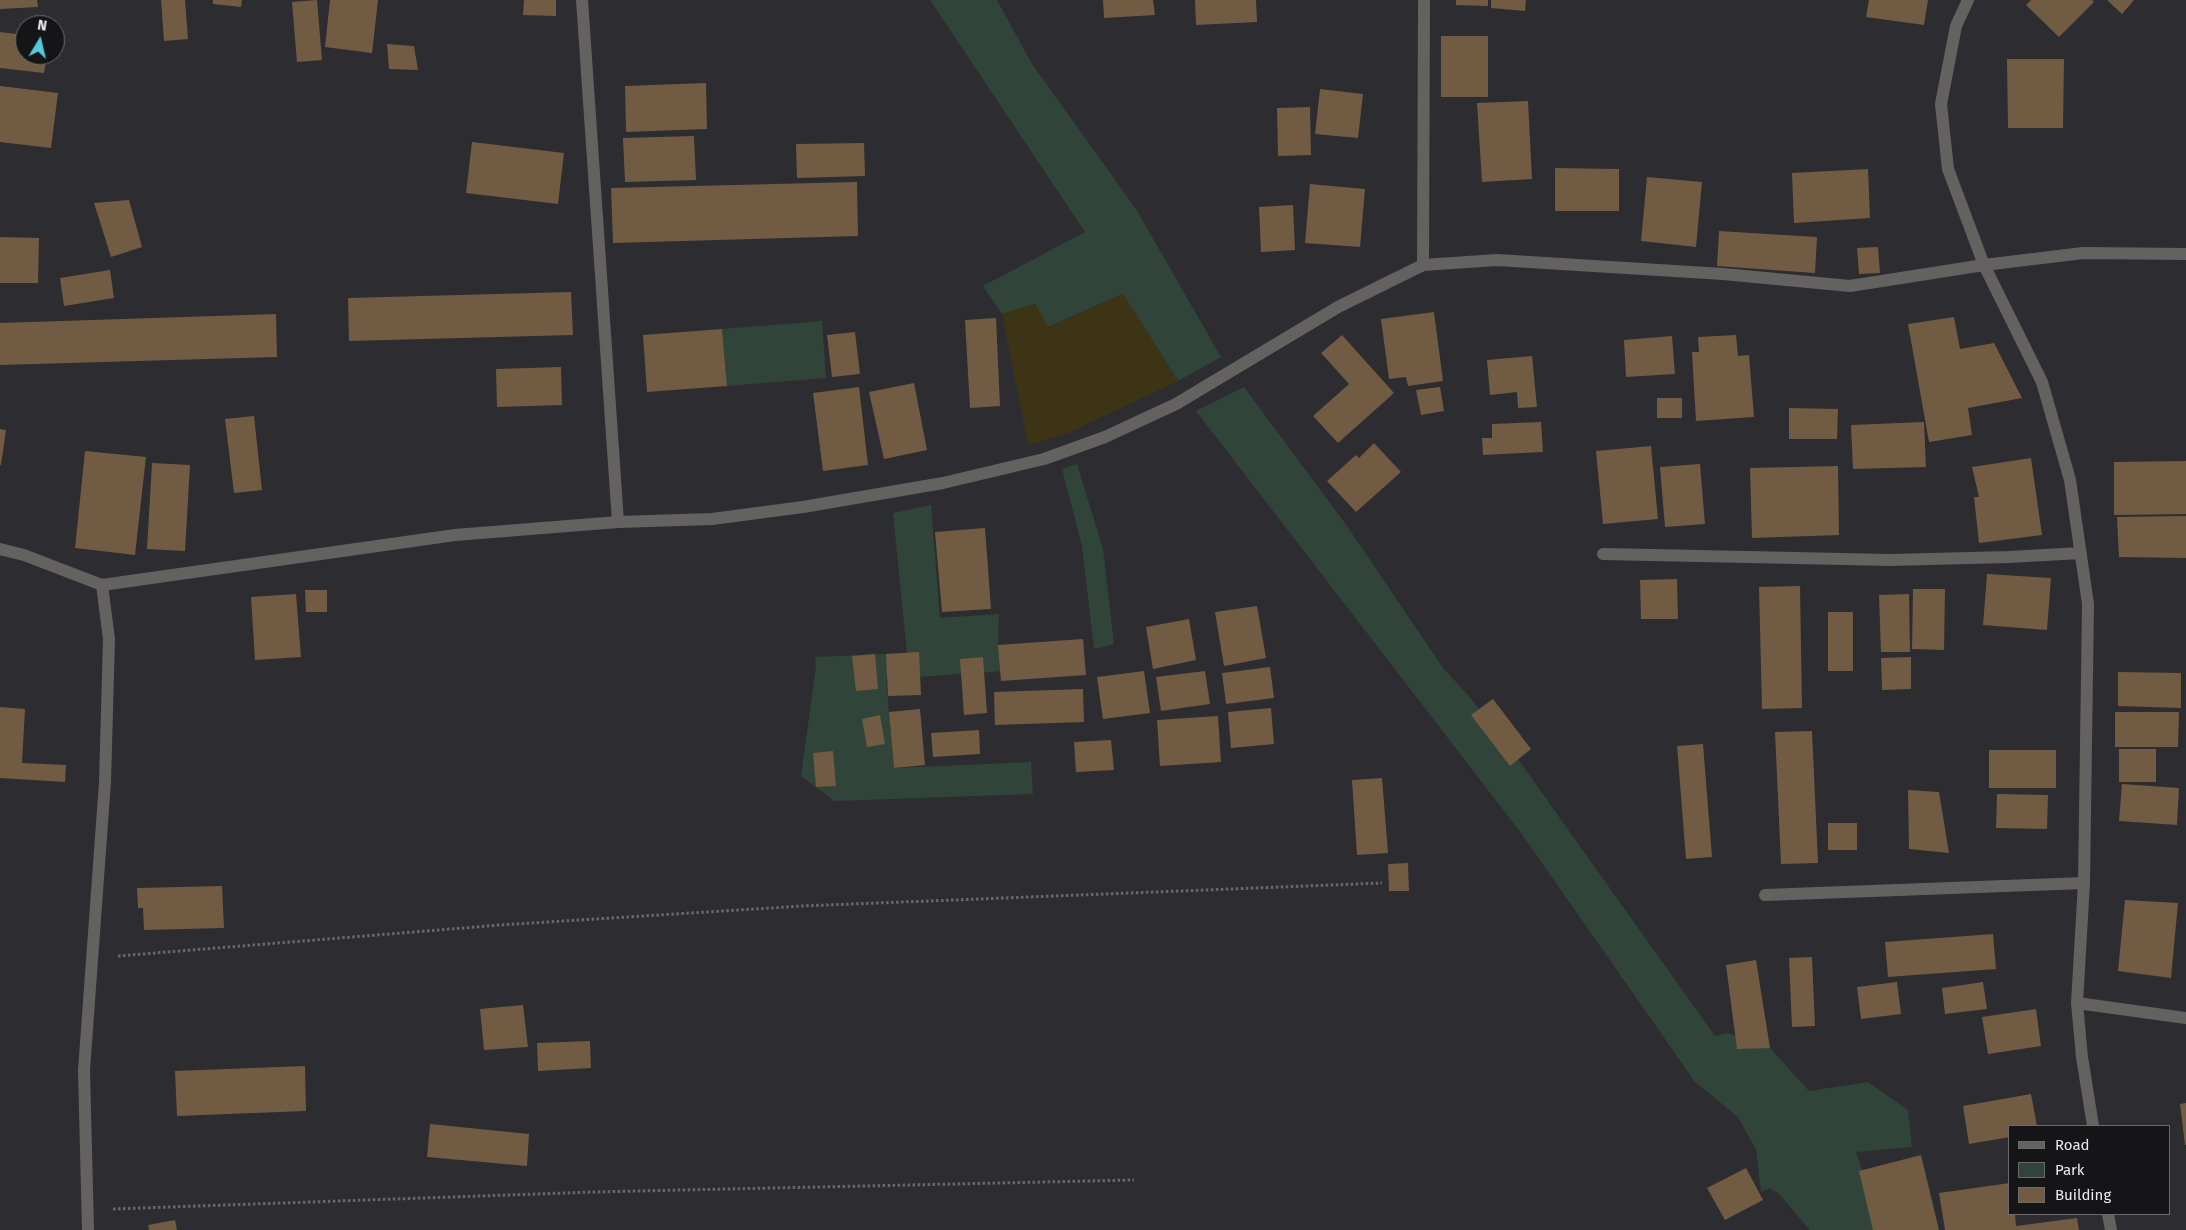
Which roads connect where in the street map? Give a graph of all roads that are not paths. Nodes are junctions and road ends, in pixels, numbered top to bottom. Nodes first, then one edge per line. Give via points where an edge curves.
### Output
1 (582, 0) edge
2 (1424, 0) edge
3 (1968, 0) edge
4 (2186, 254) edge
5 (1423, 265) junction
6 (1984, 265) junction
7 (618, 522) junction
8 (0, 549) edge
9 (2081, 553) junction
10 (1603, 554) dead end
11 (102, 585) junction
12 (2084, 883) junction
13 (1765, 895) dead end
14 (2078, 1003) junction
15 (2186, 1018) edge
16 (2094, 1125) edge
17 (2108, 1215) edge
18 (88, 1230) edge
19 (2111, 1230) edge

1 - 7 street
2 - 5 street
3 - 6 street via 1956,26 1941,104 1948,169
4 - 6 street via 2083,253
5 - 6 street via 1497,260 1723,274 1850,286
5 - 7 street via 1338,307 1176,404 1105,437 1044,459 943,483 803,507 712,519
6 - 9 street via 2042,382 2070,480
7 - 11 street via 455,536
8 - 11 street
9 - 10 street via 1890,560
9 - 12 street via 2088,604
11 - 18 street via 109,639 105,773 84,1070
12 - 13 street
12 - 14 street
14 - 15 street
14 - 16 street via 2082,1057
17 - 19 street

